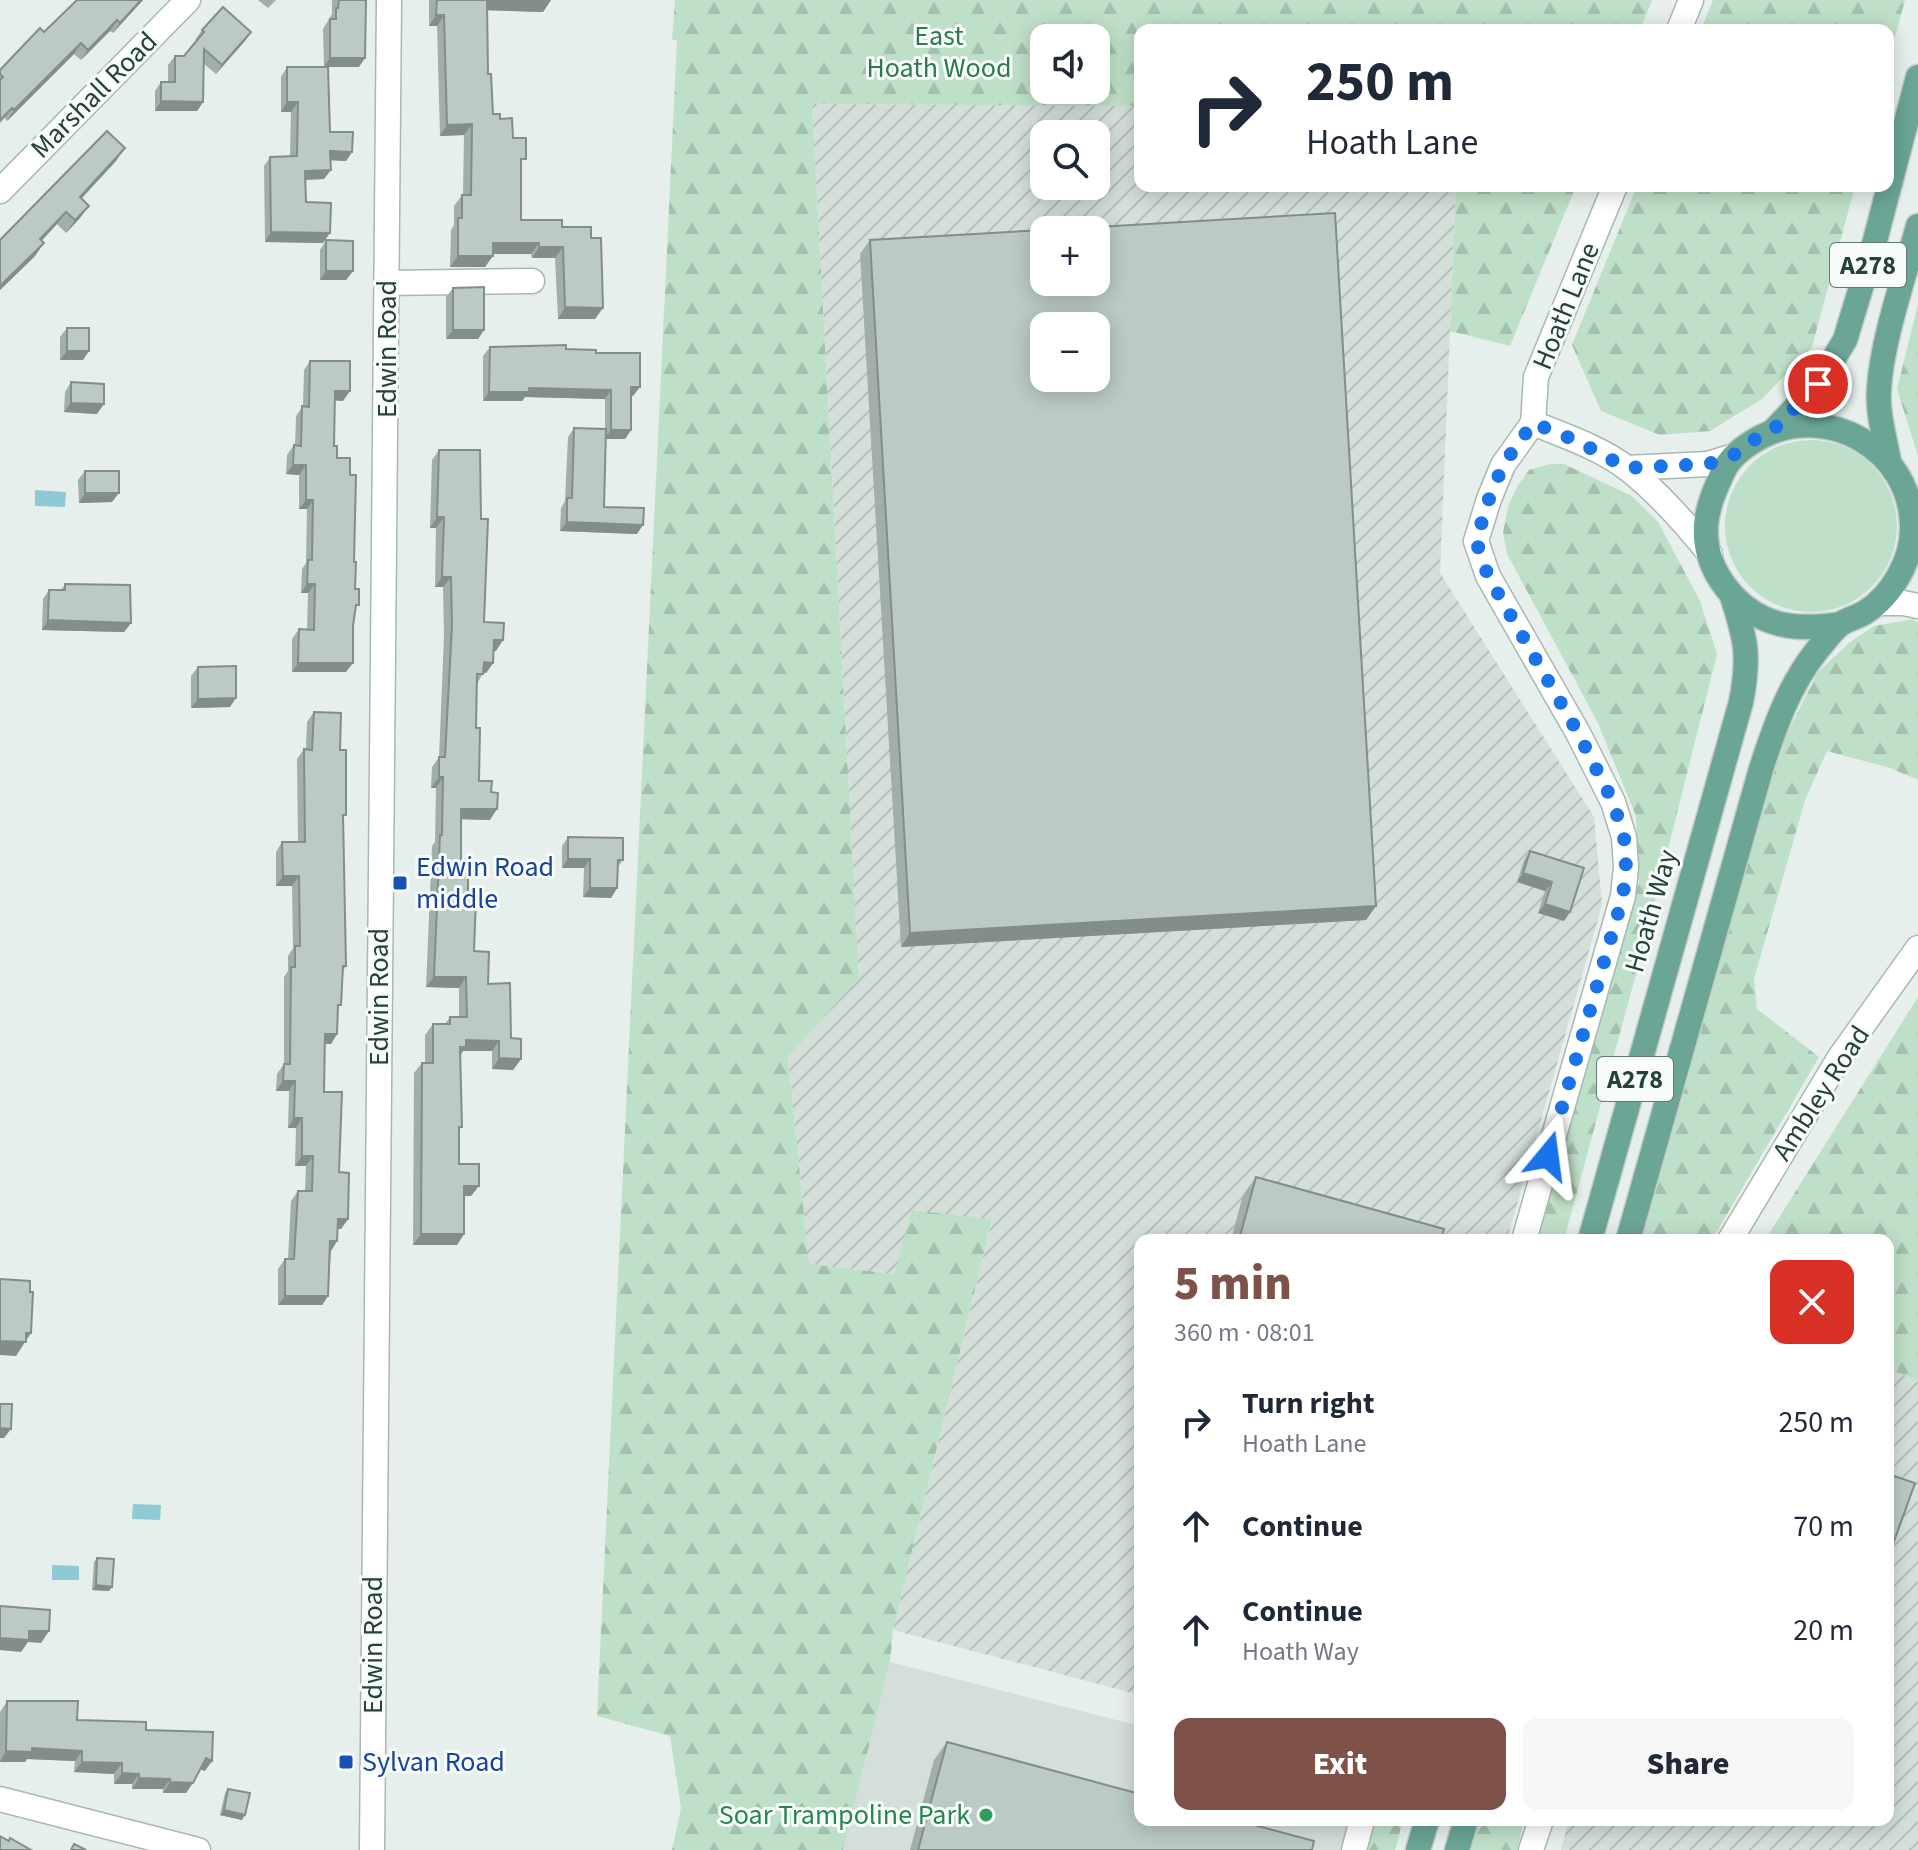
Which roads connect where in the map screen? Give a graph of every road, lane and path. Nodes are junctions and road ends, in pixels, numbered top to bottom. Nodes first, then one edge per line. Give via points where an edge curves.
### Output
1 (188, 0) edge
2 (389, 0) edge
3 (1691, 0) edge
4 (1681, 24) edge
5 (1918, 77) edge
6 (1894, 168) edge
7 (0, 191) edge
8 (1613, 192) edge
9 (1888, 192) edge
10 (1918, 226) edge
11 (532, 281) dead end
12 (387, 283) junction
13 (1533, 423) junction
14 (1773, 430) junction
15 (1731, 457) junction
16 (1889, 462) junction
17 (1627, 468) junction
18 (1915, 532) edge
19 (1710, 554) junction
20 (1732, 596) junction
21 (1878, 603) junction
22 (1918, 606) edge
23 (1840, 624) junction
24 (1918, 948) edge
25 (1526, 1234) edge
26 (1592, 1234) edge
27 (1630, 1234) edge
28 (1734, 1234) edge
29 (0, 1799) edge
30 (1360, 1826) edge
31 (1425, 1826) edge
32 (1464, 1826) edge
33 (1539, 1826) edge
34 (198, 1850) edge
35 (372, 1850) edge
36 (1354, 1850) edge
37 (1418, 1850) edge
38 (1457, 1850) edge
39 (1531, 1850) edge

1 - 7 street, Marshall Road
2 - 12 street, Edwin Road
3 - 4 street
5 - 6 main road, A278
8 - 13 street, Hoath Lane via 1536,377
9 - 14 main road, A278 via 1845,340 1818,384
10 - 16 main road, A278 via 1879,389
11 - 12 street
12 - 35 street, Edwin Road
13 - 17 street
13 - 25 street via 1503,465 1476,541 1488,576 1605,783 1622,826 1626,867 1623,896
14 - 15 main road
14 - 16 main road via 1798,424 1841,429
15 - 17 street via 1708,464
15 - 19 main road via 1709,509
16 - 18 main road via 1903,486
17 - 19 street
18 - 21 main road via 1903,568
19 - 20 main road
20 - 23 main road via 1755,614 1781,624
20 - 26 main road, Hoath Way / A278 via 1747,652 1741,702
21 - 22 street
21 - 23 main road
23 - 27 main road, A278 via 1796,680 1777,720
24 - 28 street, Ambley Road via 1840,1057
29 - 34 street
30 - 36 street
31 - 37 main road
32 - 38 main road
33 - 39 street

